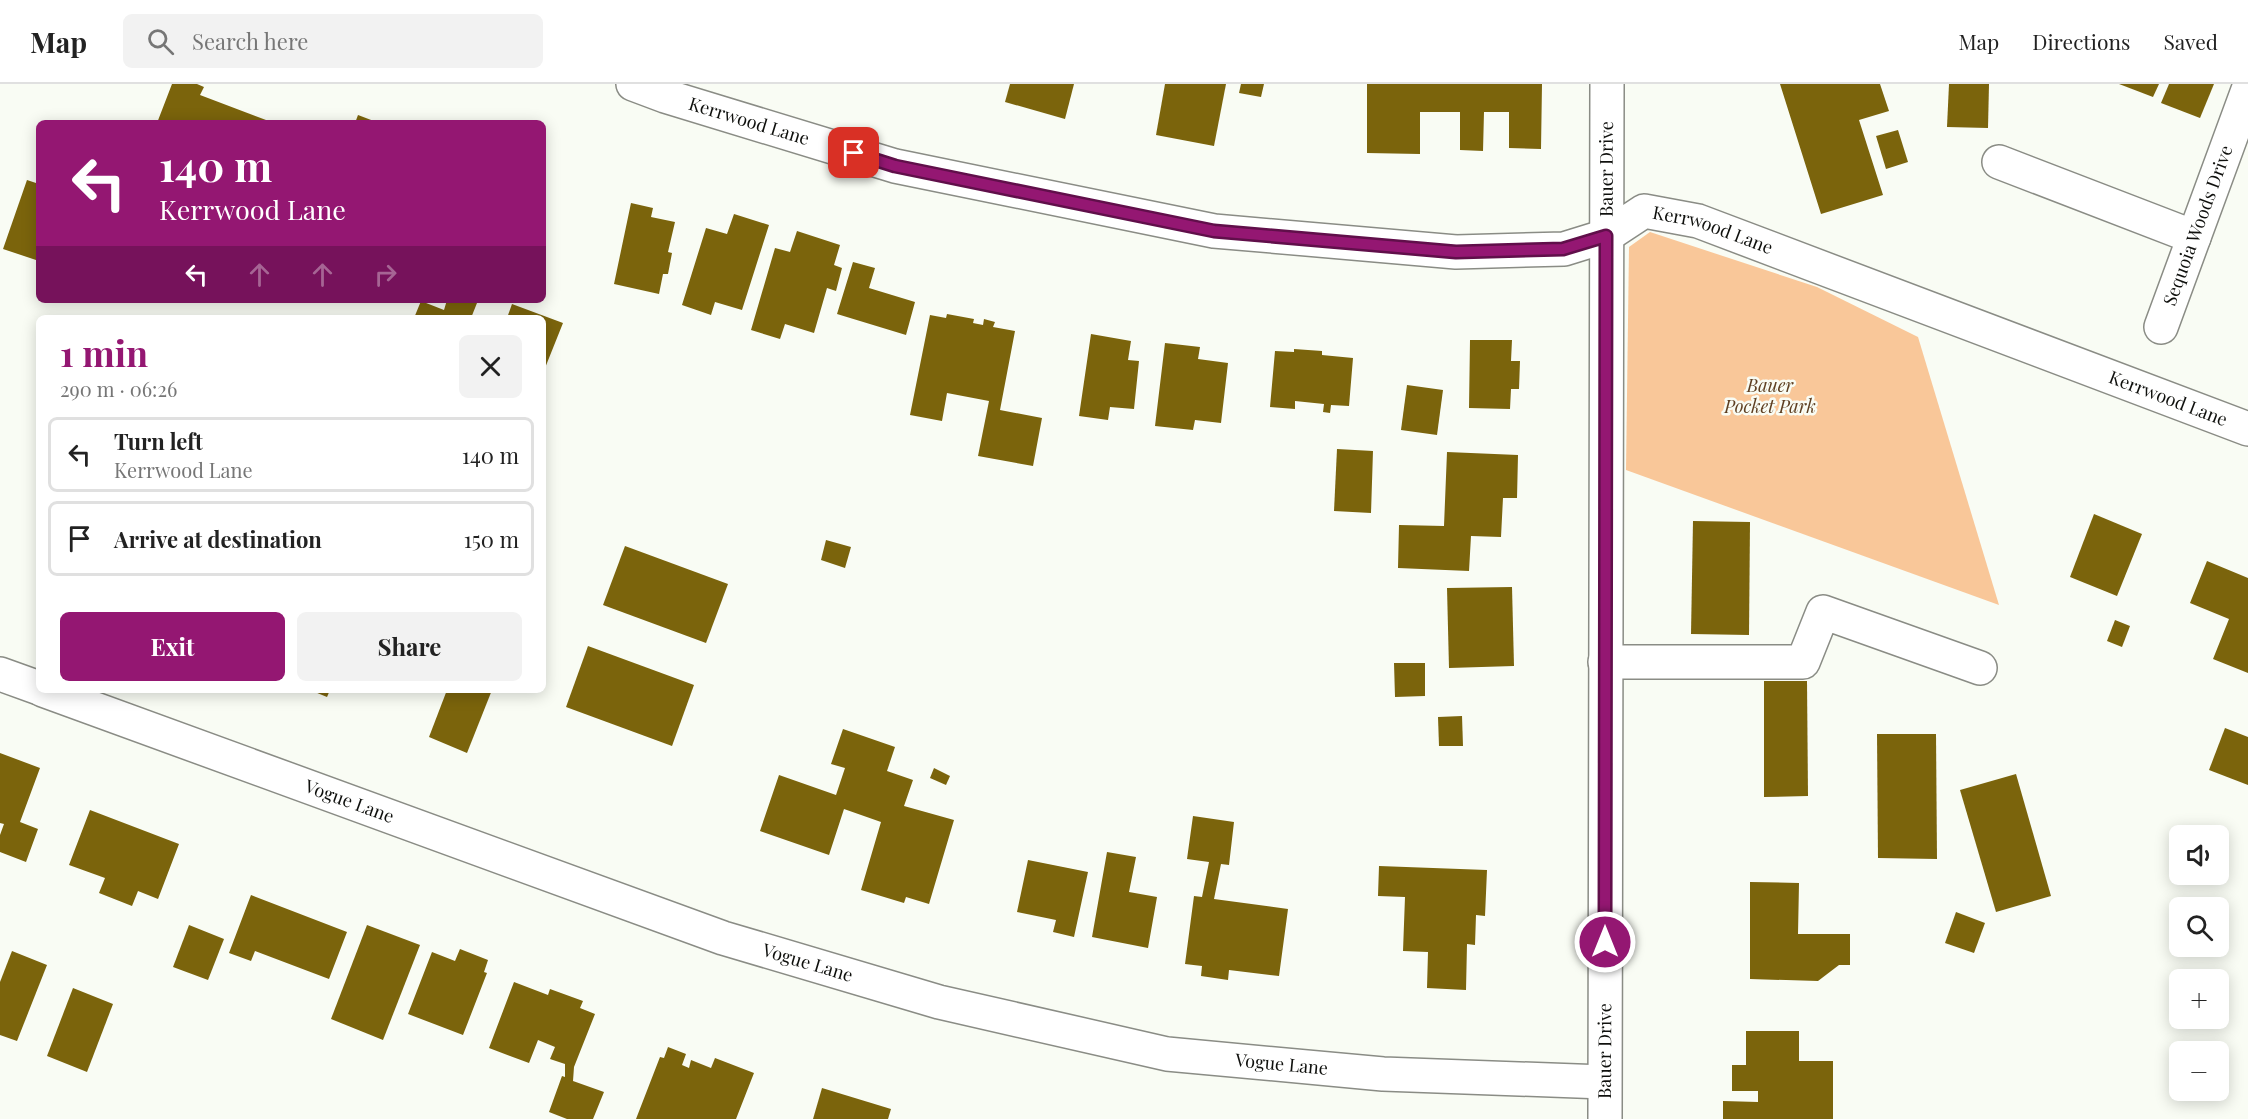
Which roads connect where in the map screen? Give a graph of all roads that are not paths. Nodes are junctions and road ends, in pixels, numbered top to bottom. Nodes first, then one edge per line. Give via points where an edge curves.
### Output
1 (633, 84) edge
2 (1607, 84) edge
3 (2248, 90) edge
4 (1999, 162) dead end
5 (1606, 236) junction
6 (2194, 237) junction
7 (2161, 327) dead end
8 (2248, 429) edge
9 (1605, 662) junction
10 (1980, 668) dead end
11 (0, 674) edge
12 (36, 687) edge
13 (52, 693) edge
14 (1604, 1082) junction
15 (1605, 1119) edge

1 - 5 street, Kerrwood Lane via 895,166 1214,231 1456,252 1563,249
2 - 5 street, Bauer Drive
3 - 6 street, Sequoia Woods Drive
4 - 6 street
5 - 8 street, Kerrwood Lane via 1644,211 1698,221
5 - 9 street, Bauer Drive
6 - 7 street, Sequoia Woods Drive
9 - 10 street via 1803,662 1823,612
9 - 14 street, Bauer Drive
11 - 12 street, Vogue Lane
13 - 14 street, Vogue Lane via 723,938 939,1002 1167,1054 1383,1074
14 - 15 street, Bauer Drive

